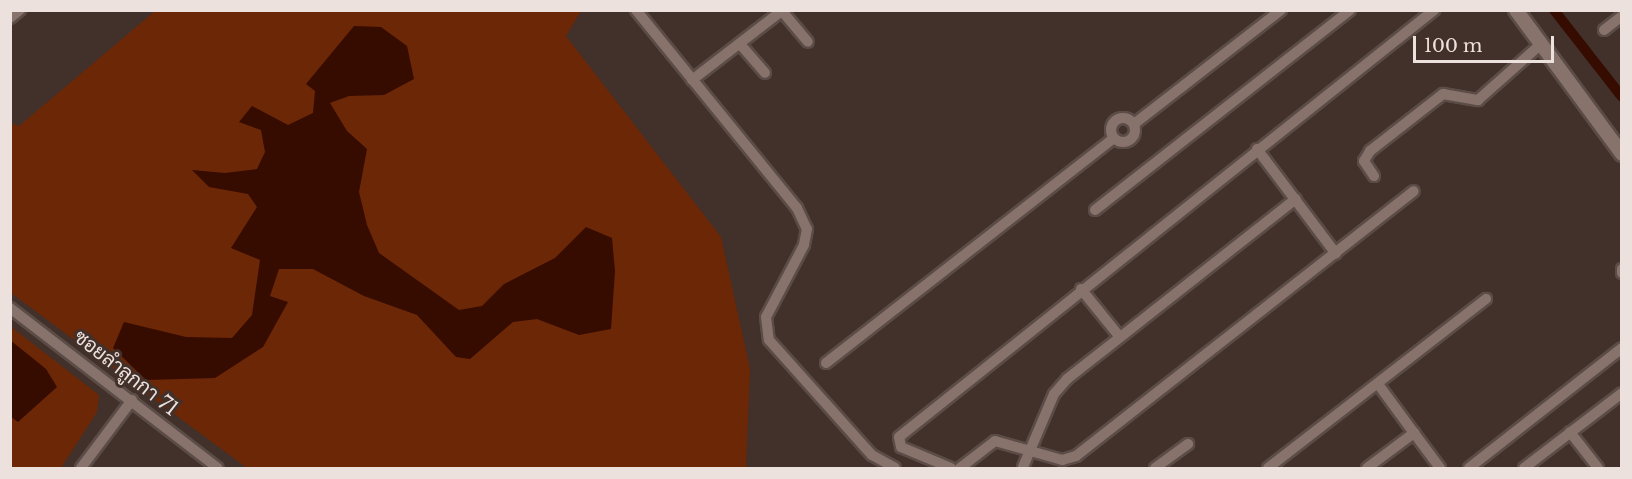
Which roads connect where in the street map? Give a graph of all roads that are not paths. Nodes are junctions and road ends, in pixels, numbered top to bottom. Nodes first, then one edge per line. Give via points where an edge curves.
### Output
1 (20, 10) edge
2 (636, 10) edge
3 (1281, 10) edge
4 (1350, 10) edge
5 (1434, 10) edge
6 (1516, 10) edge
7 (782, 11) edge
8 (1622, 16) edge
9 (10, 18) edge
10 (1604, 30) dead end
11 (808, 42) dead end
12 (740, 44) junction
13 (1541, 44) junction
14 (765, 73) dead end
15 (692, 80) junction
16 (1134, 124) junction
17 (1113, 139) junction
18 (1257, 149) junction
19 (1622, 154) edge
20 (1374, 176) dead end
21 (1414, 191) dead end
22 (1296, 199) junction
23 (1095, 210) dead end
24 (1336, 254) junction
25 (1081, 289) junction
26 (1486, 300) dead end
27 (10, 308) edge
28 (1119, 336) junction
29 (1622, 348) edge
30 (826, 363) dead end
31 (1378, 384) junction
32 (1622, 393) edge
33 (132, 400) junction
34 (1570, 432) junction
35 (1414, 433) junction
36 (1188, 444) dead end
37 (1031, 449) junction
38 (1023, 467) dead end
39 (81, 468) edge
40 (218, 468) edge
41 (895, 468) edge
42 (951, 468) edge
43 (960, 468) edge
44 (1155, 468) edge
45 (1268, 468) edge
46 (1367, 468) edge
47 (1440, 468) edge
48 (1469, 468) edge
49 (1524, 468) edge
50 (1598, 468) edge

1 - 9 street
2 - 15 street
3 - 16 street
4 - 23 street
5 - 18 street
6 - 13 street
7 - 11 street
7 - 12 street
8 - 10 street
12 - 14 street
12 - 15 street
13 - 19 street
13 - 20 street via 1478,100 1472,102 1446,93 1370,151 1364,161
15 - 41 street via 797,208 807,229 804,245 766,317 769,340 872,456
16 - 17 street via 1135,134 1128,142
16 - 17 street via 1125,118 1115,120 1110,129
17 - 30 street
18 - 22 street
18 - 25 street
21 - 24 street
22 - 24 street
22 - 28 street
24 - 37 street via 1076,456 1062,460
25 - 28 street
25 - 42 street via 899,437 902,447
26 - 31 street
27 - 33 street, ซอยลำลูกกา 71
28 - 37 street via 1059,387
29 - 48 street
31 - 35 street
31 - 45 street
32 - 34 street
33 - 39 street
33 - 40 street, ซอยลำลูกกา 71
34 - 49 street
34 - 50 street
35 - 46 street
35 - 47 street
36 - 44 street
37 - 38 street
37 - 43 street via 995,441

